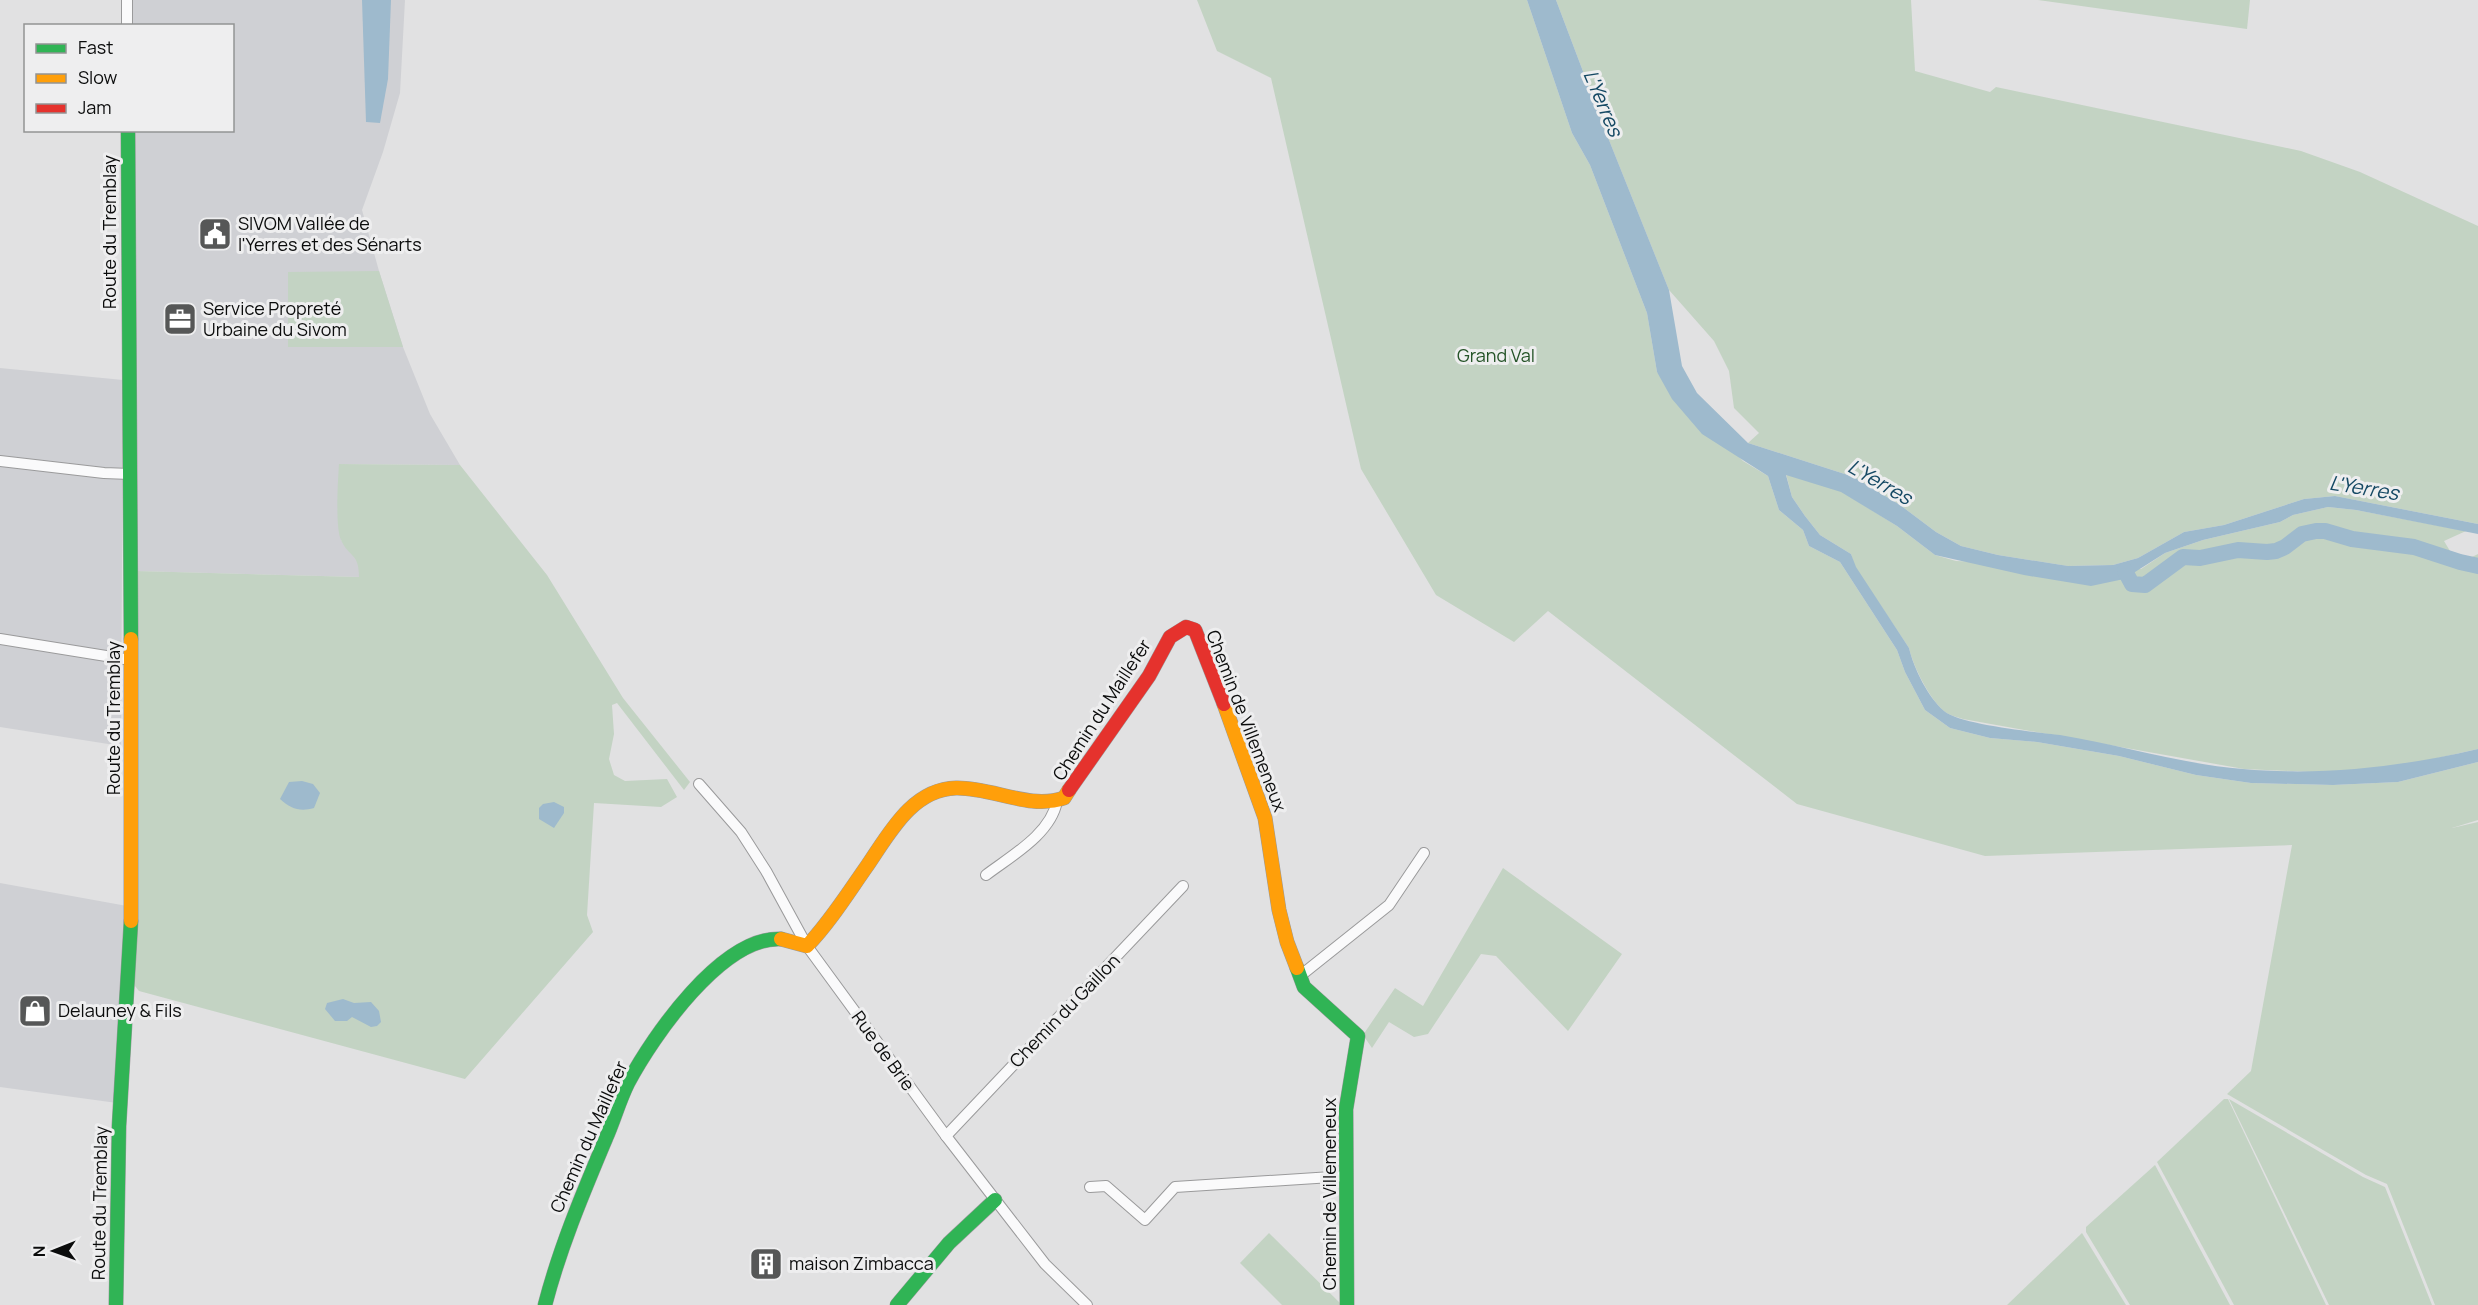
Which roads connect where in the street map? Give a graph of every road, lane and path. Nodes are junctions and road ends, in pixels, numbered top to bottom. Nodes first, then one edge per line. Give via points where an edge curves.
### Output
1 (127, 0) edge
2 (127, 24) edge
3 (128, 132) edge
4 (0, 461) edge
5 (130, 474) junction
6 (1186, 627) joint
7 (0, 639) edge
8 (131, 660) junction
9 (699, 784) dead end
10 (1057, 801) junction
11 (1424, 853) dead end
12 (986, 875) dead end
13 (1183, 886) dead end
14 (807, 946) junction
15 (1300, 976) junction
16 (946, 1136) junction
17 (1347, 1176) junction
18 (1090, 1188) dead end
19 (995, 1200) junction
20 (116, 1305) edge
21 (544, 1305) edge
22 (897, 1305) edge
23 (1087, 1305) edge
24 (1347, 1305) edge

1 - 2 street
3 - 5 street, Route du Tremblay
4 - 5 street
5 - 8 street, Route du Tremblay
6 - 10 street, Chemin du Maillefer via 1170,637 1149,676 1071,791
6 - 15 street, Chemin de Villemeneux via 1195,630 1200,639 1265,818 1279,910
7 - 8 street
8 - 20 street, Route du Tremblay via 132,911 119,1126
9 - 14 street, Rue de Brie via 741,832
10 - 12 street via 1055,813 1038,834
10 - 14 street, Chemin du Maillefer via 953,788 919,800 902,817
11 - 15 street via 1389,905
13 - 16 street, Chemin du Gaillon
14 - 16 street, Rue de Brie
14 - 21 street, Chemin du Maillefer via 792,940 771,939 736,953 701,984 656,1040 628,1084 576,1210
15 - 17 street, Chemin de Villemeneux via 1304,987 1358,1036 1347,1101
16 - 19 street, Rue de Brie
17 - 18 street via 1175,1187 1145,1220 1106,1186
17 - 24 street, Chemin de Villemeneux
19 - 22 street via 949,1243
19 - 23 street, Rue de Brie via 1045,1264

